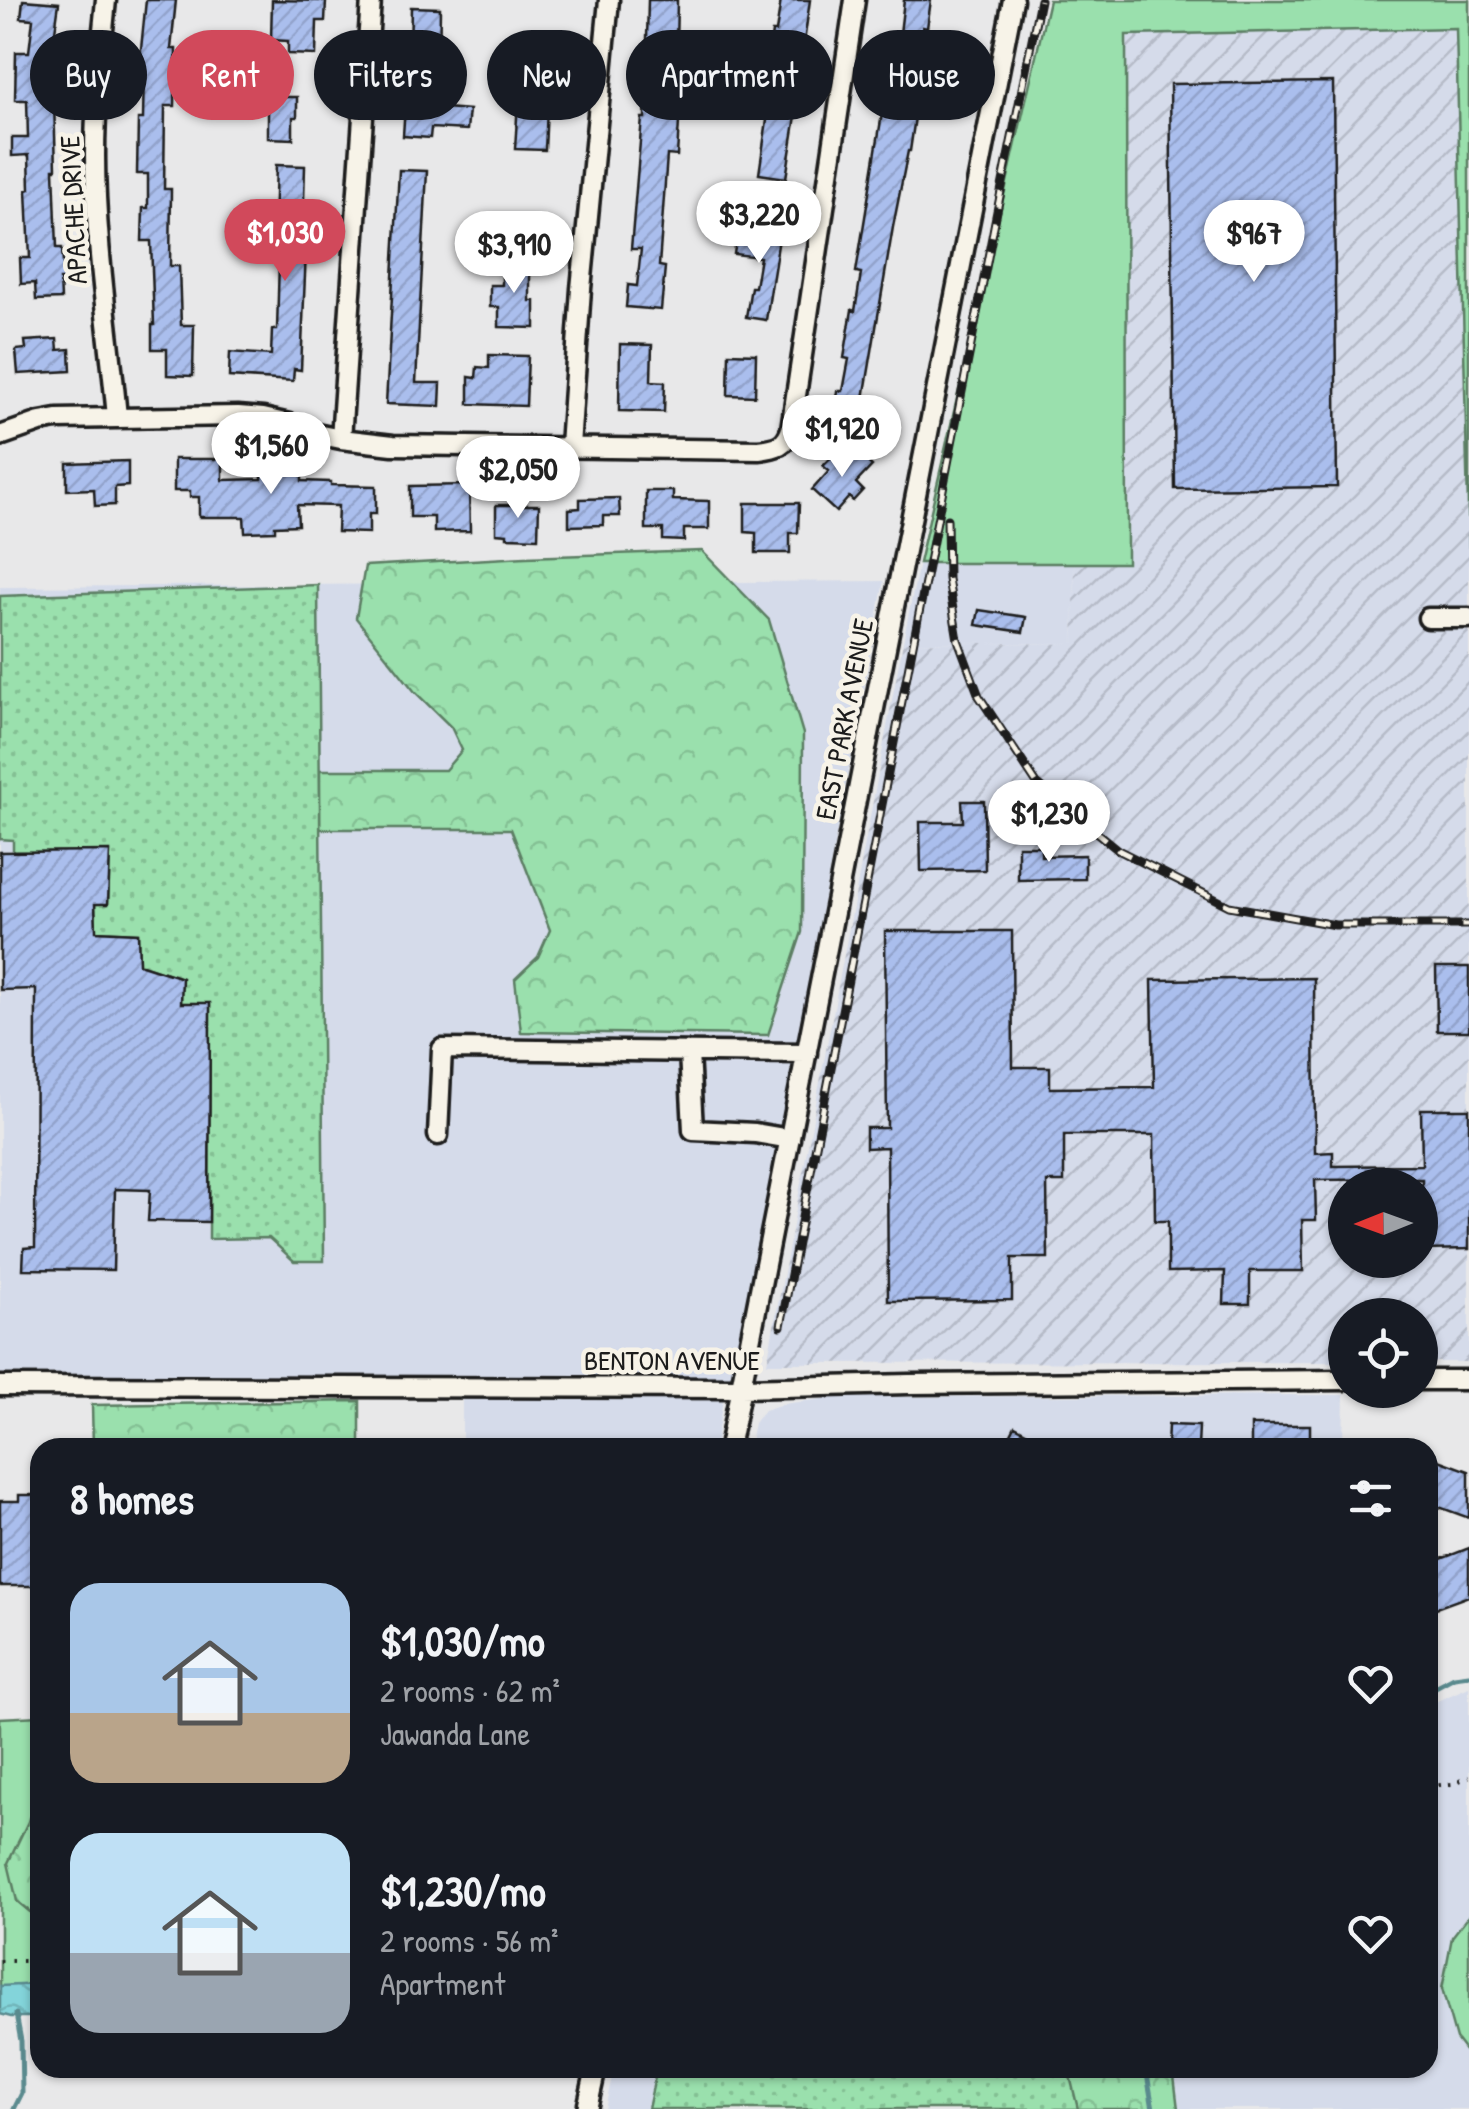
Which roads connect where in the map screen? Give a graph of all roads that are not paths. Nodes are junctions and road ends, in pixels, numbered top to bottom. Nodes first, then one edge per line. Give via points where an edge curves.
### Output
1 (106, 0) edge
2 (370, 0) edge
3 (608, 0) edge
4 (855, 0) edge
5 (1013, 0) edge
6 (118, 417) junction
7 (0, 436) edge
8 (341, 439) junction
9 (570, 446) junction
10 (1428, 618) dead end
11 (1469, 618) edge
12 (689, 1052) junction
13 (807, 1053) junction
14 (438, 1135) dead end
15 (790, 1138) junction
16 (1328, 1380) edge
17 (1438, 1380) edge
18 (1469, 1380) edge
19 (0, 1386) edge
20 (741, 1388) junction
21 (731, 1438) edge
22 (594, 2078) edge
23 (587, 2109) edge

1 - 6 street, APACHE DRIVE via 95,159
2 - 8 street
3 - 9 street
4 - 9 street via 789,438 760,450
5 - 13 street, EAST PARK AVENUE
6 - 7 street via 40,422
6 - 8 street via 264,418
8 - 9 street
10 - 11 street
12 - 13 street
12 - 14 street via 442,1049
12 - 15 street via 693,1130
13 - 15 street, EAST PARK AVENUE
15 - 20 street, EAST PARK AVENUE
16 - 20 street, BENTON AVENUE
17 - 18 street
19 - 20 street, BENTON AVENUE
20 - 21 street, EAST PARK AVENUE
22 - 23 street

